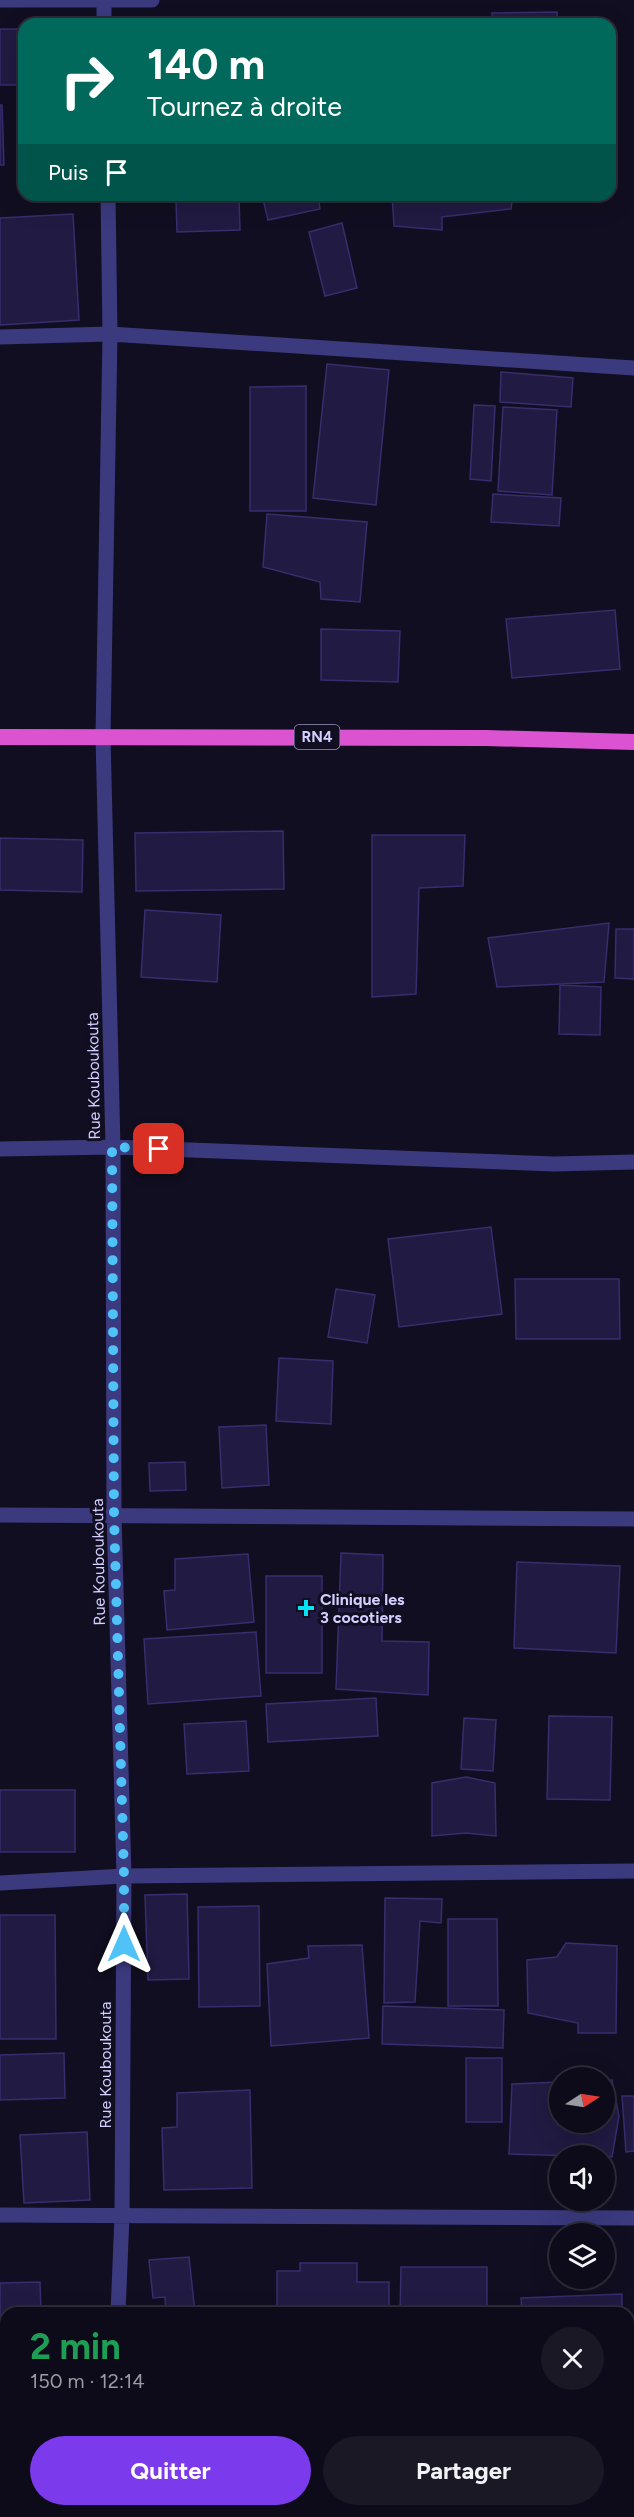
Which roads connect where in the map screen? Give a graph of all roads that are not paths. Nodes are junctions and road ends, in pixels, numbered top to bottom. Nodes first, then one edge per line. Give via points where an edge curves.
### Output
1 (0, 0) edge
2 (152, 0) edge
3 (104, 1) edge
4 (104, 18) edge
5 (108, 201) edge
6 (110, 333) junction
7 (0, 337) edge
8 (634, 368) edge
9 (0, 737) edge
10 (103, 737) junction
11 (634, 742) edge
12 (112, 1147) junction
13 (0, 1149) edge
14 (634, 1162) edge
15 (0, 1515) edge
16 (114, 1515) junction
17 (634, 1519) edge
18 (634, 1871) edge
19 (124, 1876) junction
20 (0, 1883) edge
21 (0, 2215) edge
22 (122, 2216) junction
23 (634, 2218) edge
24 (118, 2307) edge

1 - 3 street
2 - 3 street
3 - 4 street
5 - 6 street, Rue Kouboukouta
6 - 7 street
6 - 8 street
6 - 10 street, Rue Kouboukouta
9 - 10 highway, RN4
10 - 11 highway, RN4
10 - 12 street, Rue Kouboukouta
12 - 13 street
12 - 14 street via 554,1164
12 - 16 street, Rue Kouboukouta
15 - 16 street
16 - 17 street
16 - 19 street, Rue Kouboukouta
18 - 19 street
19 - 20 street
19 - 22 street, Rue Kouboukouta
21 - 22 street
22 - 23 street
22 - 24 street, Rue Kouboukouta

